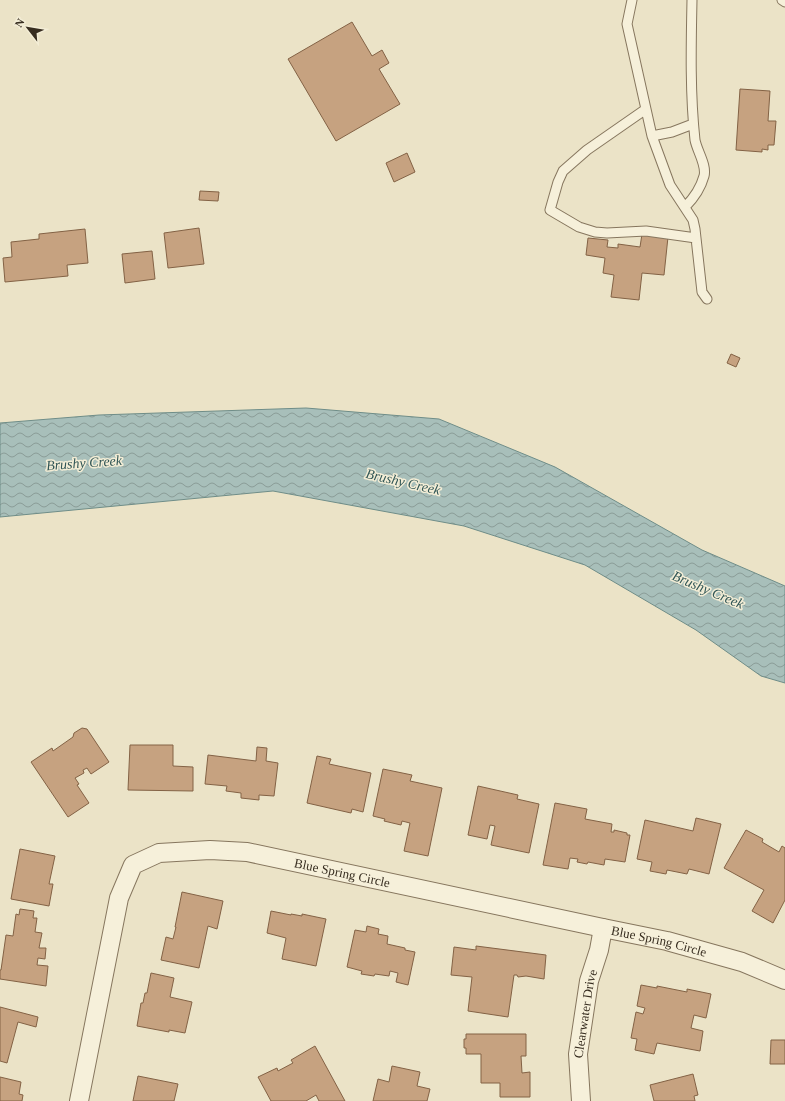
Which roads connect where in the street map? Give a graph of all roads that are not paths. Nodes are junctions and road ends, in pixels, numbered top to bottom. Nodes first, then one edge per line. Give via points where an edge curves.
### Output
1 (632, 0) edge
2 (692, 0) edge
3 (782, 0) edge
4 (785, 2) edge
5 (646, 109) junction
6 (693, 124) junction
7 (652, 136) junction
8 (685, 207) junction
9 (696, 238) junction
10 (707, 299) dead end
11 (603, 928) junction
12 (785, 980) edge
13 (79, 1101) edge
14 (581, 1101) edge

1 - 5 lane via 627,24
2 - 6 lane
3 - 4 lane
5 - 7 lane
5 - 9 lane via 587,150 563,172 550,210 579,228 595,232 646,231
6 - 7 lane
6 - 8 lane via 704,175 692,200
7 - 8 lane via 670,185
8 - 9 lane via 693,220
9 - 10 lane via 702,292
11 - 12 street, Blue Spring Circle via 690,947 742,962
11 - 13 street, Blue Spring Circle via 246,852 210,850 159,853 133,865 119,898
11 - 14 street, Clearwater Drive via 590,981 578,1054

